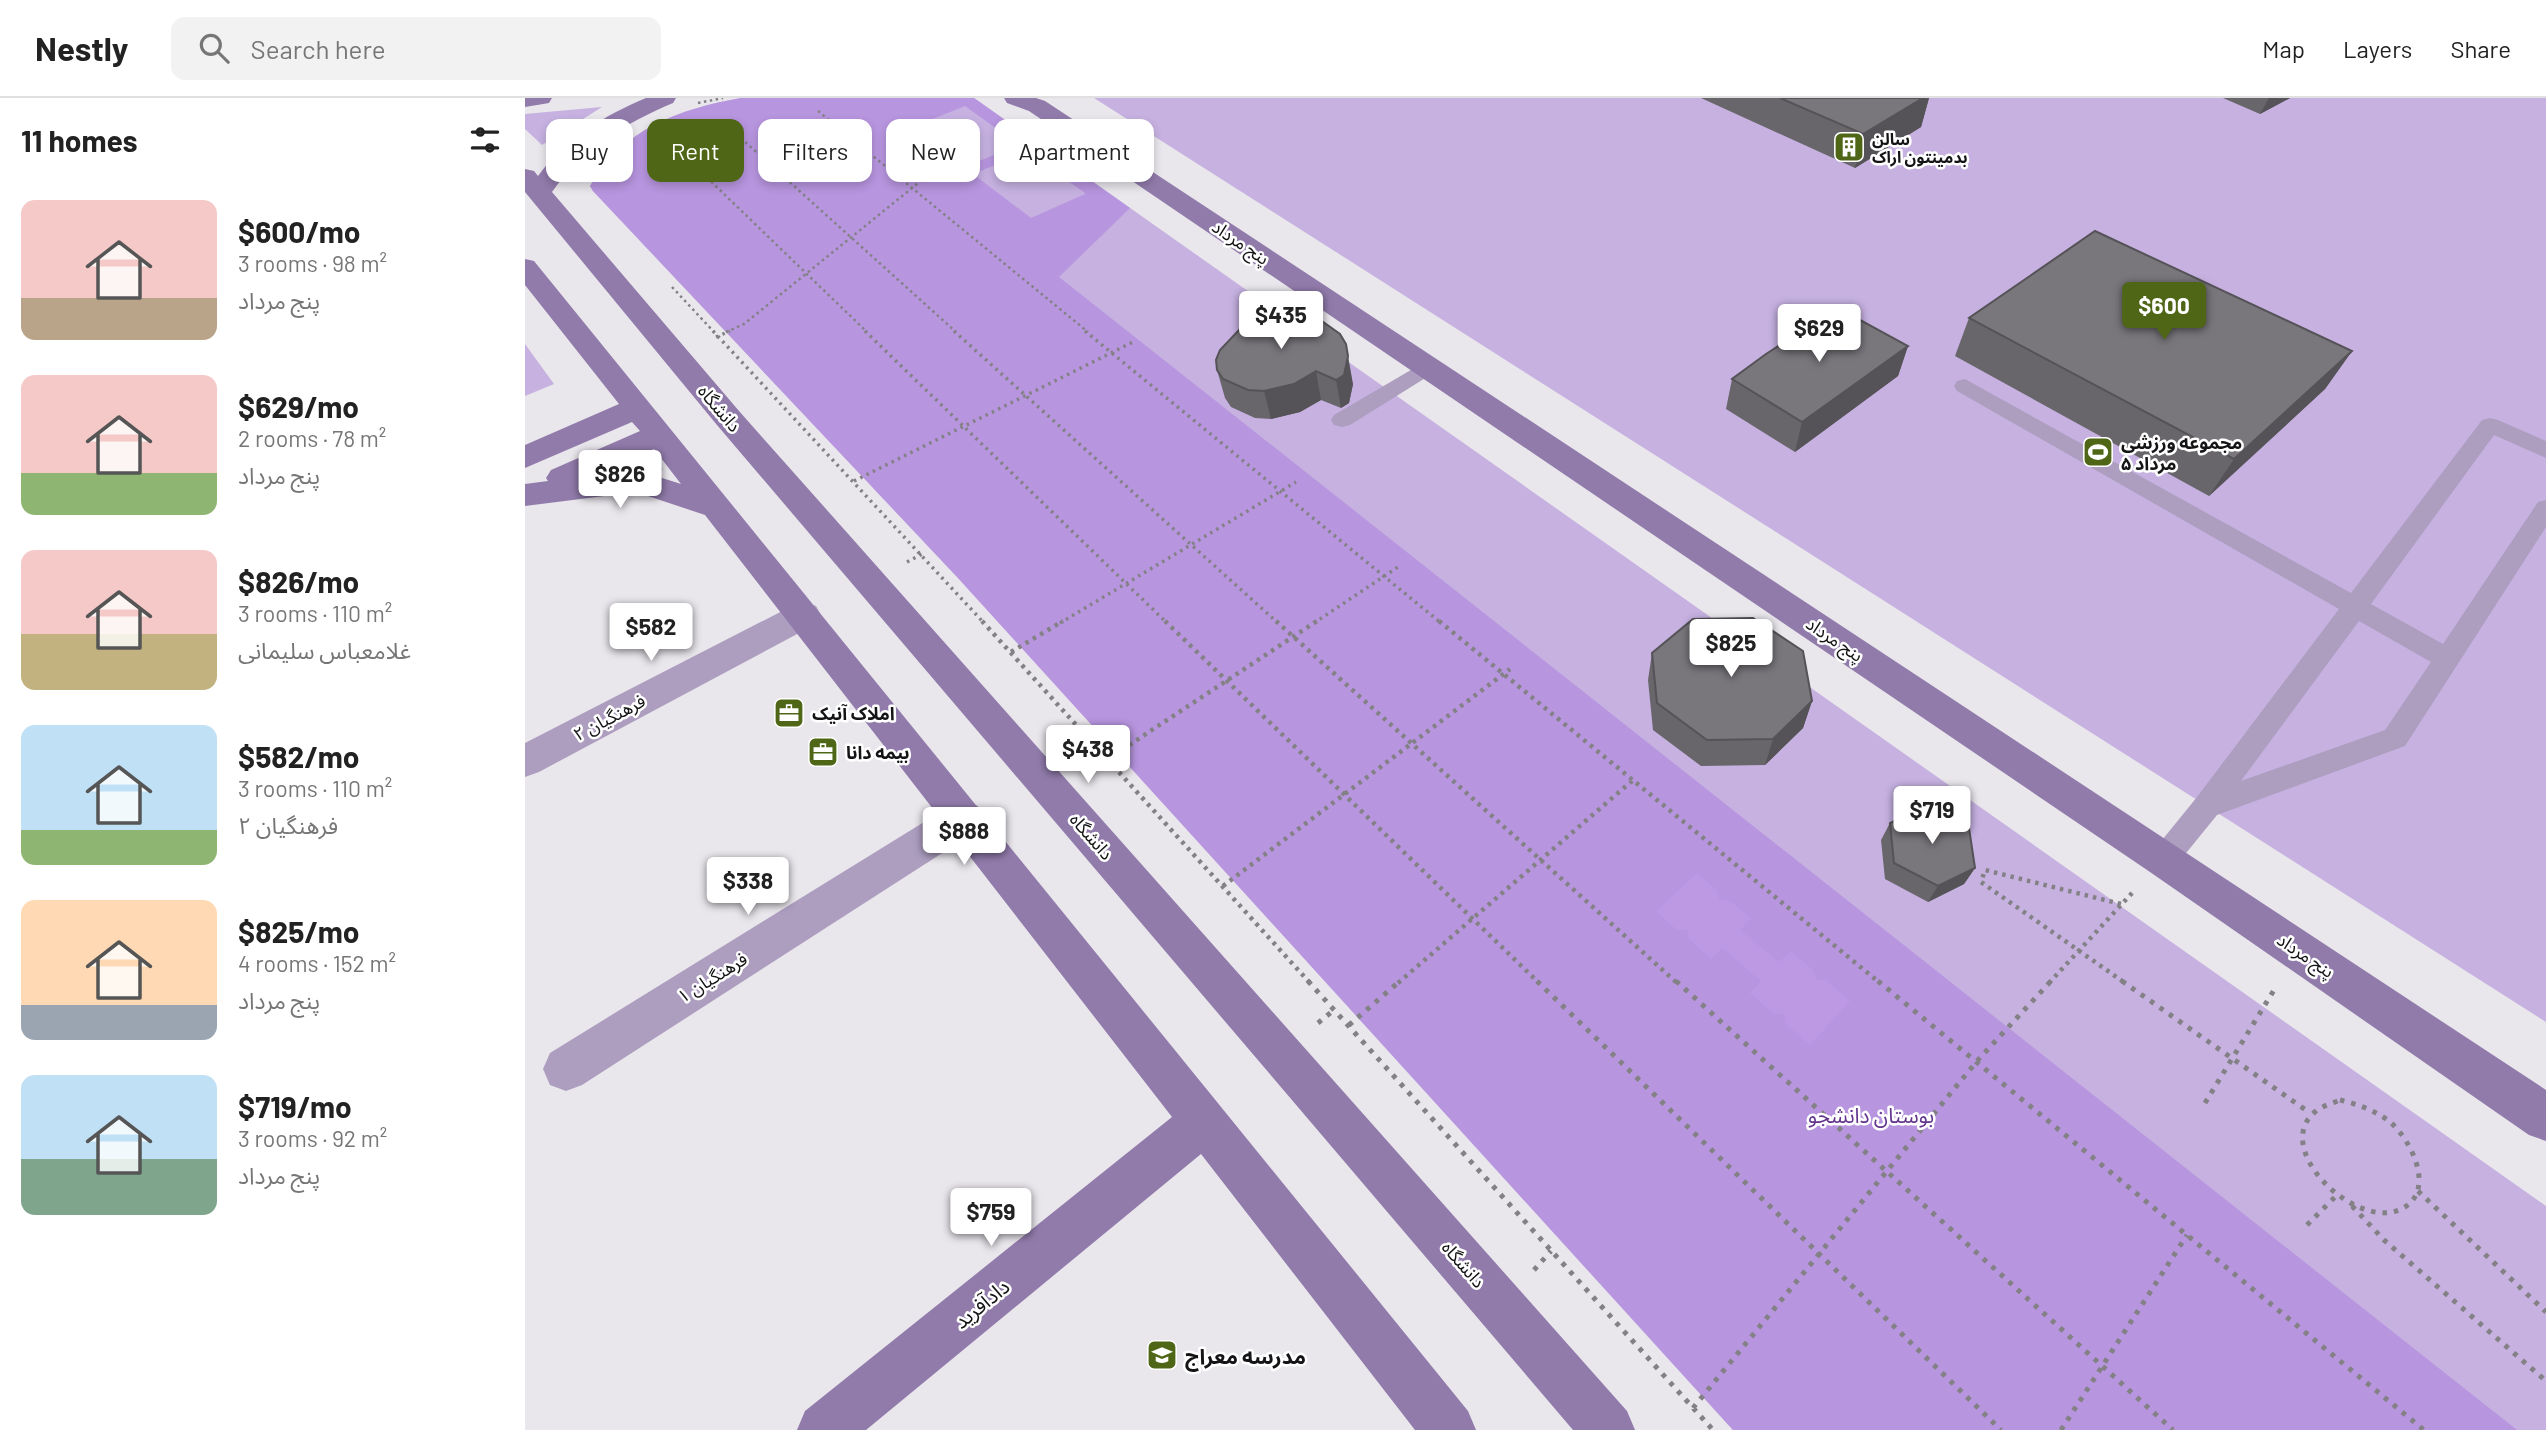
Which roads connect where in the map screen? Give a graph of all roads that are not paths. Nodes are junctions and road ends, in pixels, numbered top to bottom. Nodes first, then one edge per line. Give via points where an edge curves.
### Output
1 (541, 98) edge
2 (665, 98) edge
3 (525, 100) edge
4 (1028, 101) edge
5 (532, 184) edge
6 (525, 267) edge
7 (1428, 367) junction
8 (1965, 386) dead end
9 (1342, 420) dead end
10 (647, 422) junction
11 (2546, 450) edge
12 (525, 457) edge
13 (525, 495) edge
14 (715, 506) junction
15 (2546, 508) edge
16 (2355, 606) junction
17 (804, 615) junction
18 (2448, 659) junction
19 (525, 761) edge
20 (2207, 806) junction
21 (964, 818) junction
22 (2164, 859) junction
23 (566, 1069) dead end
24 (2546, 1118) edge
25 (1203, 1122) junction
26 (824, 1430) edge
27 (1449, 1430) edge
28 (1608, 1430) edge

1 - 3 main road
2 - 5 main road via 617,122
4 - 7 main road, پنج مرداد
5 - 28 main road, دانشگاه via 728,418
6 - 10 main road
7 - 9 lane
7 - 22 main road, پنج مرداد
8 - 16 lane
10 - 12 main road
10 - 13 main road
10 - 14 main road
11 - 16 lane via 2490,425
13 - 14 main road via 637,481
14 - 17 main road
15 - 18 lane
16 - 18 lane
16 - 20 lane
17 - 19 street, فرهنگیان ۲
17 - 21 main road
18 - 20 lane via 2395,738
20 - 22 lane
21 - 23 street, فرهنگیان ۱
21 - 25 main road
22 - 24 main road, پنج مرداد
25 - 26 main road, دادآفرید
25 - 27 main road

